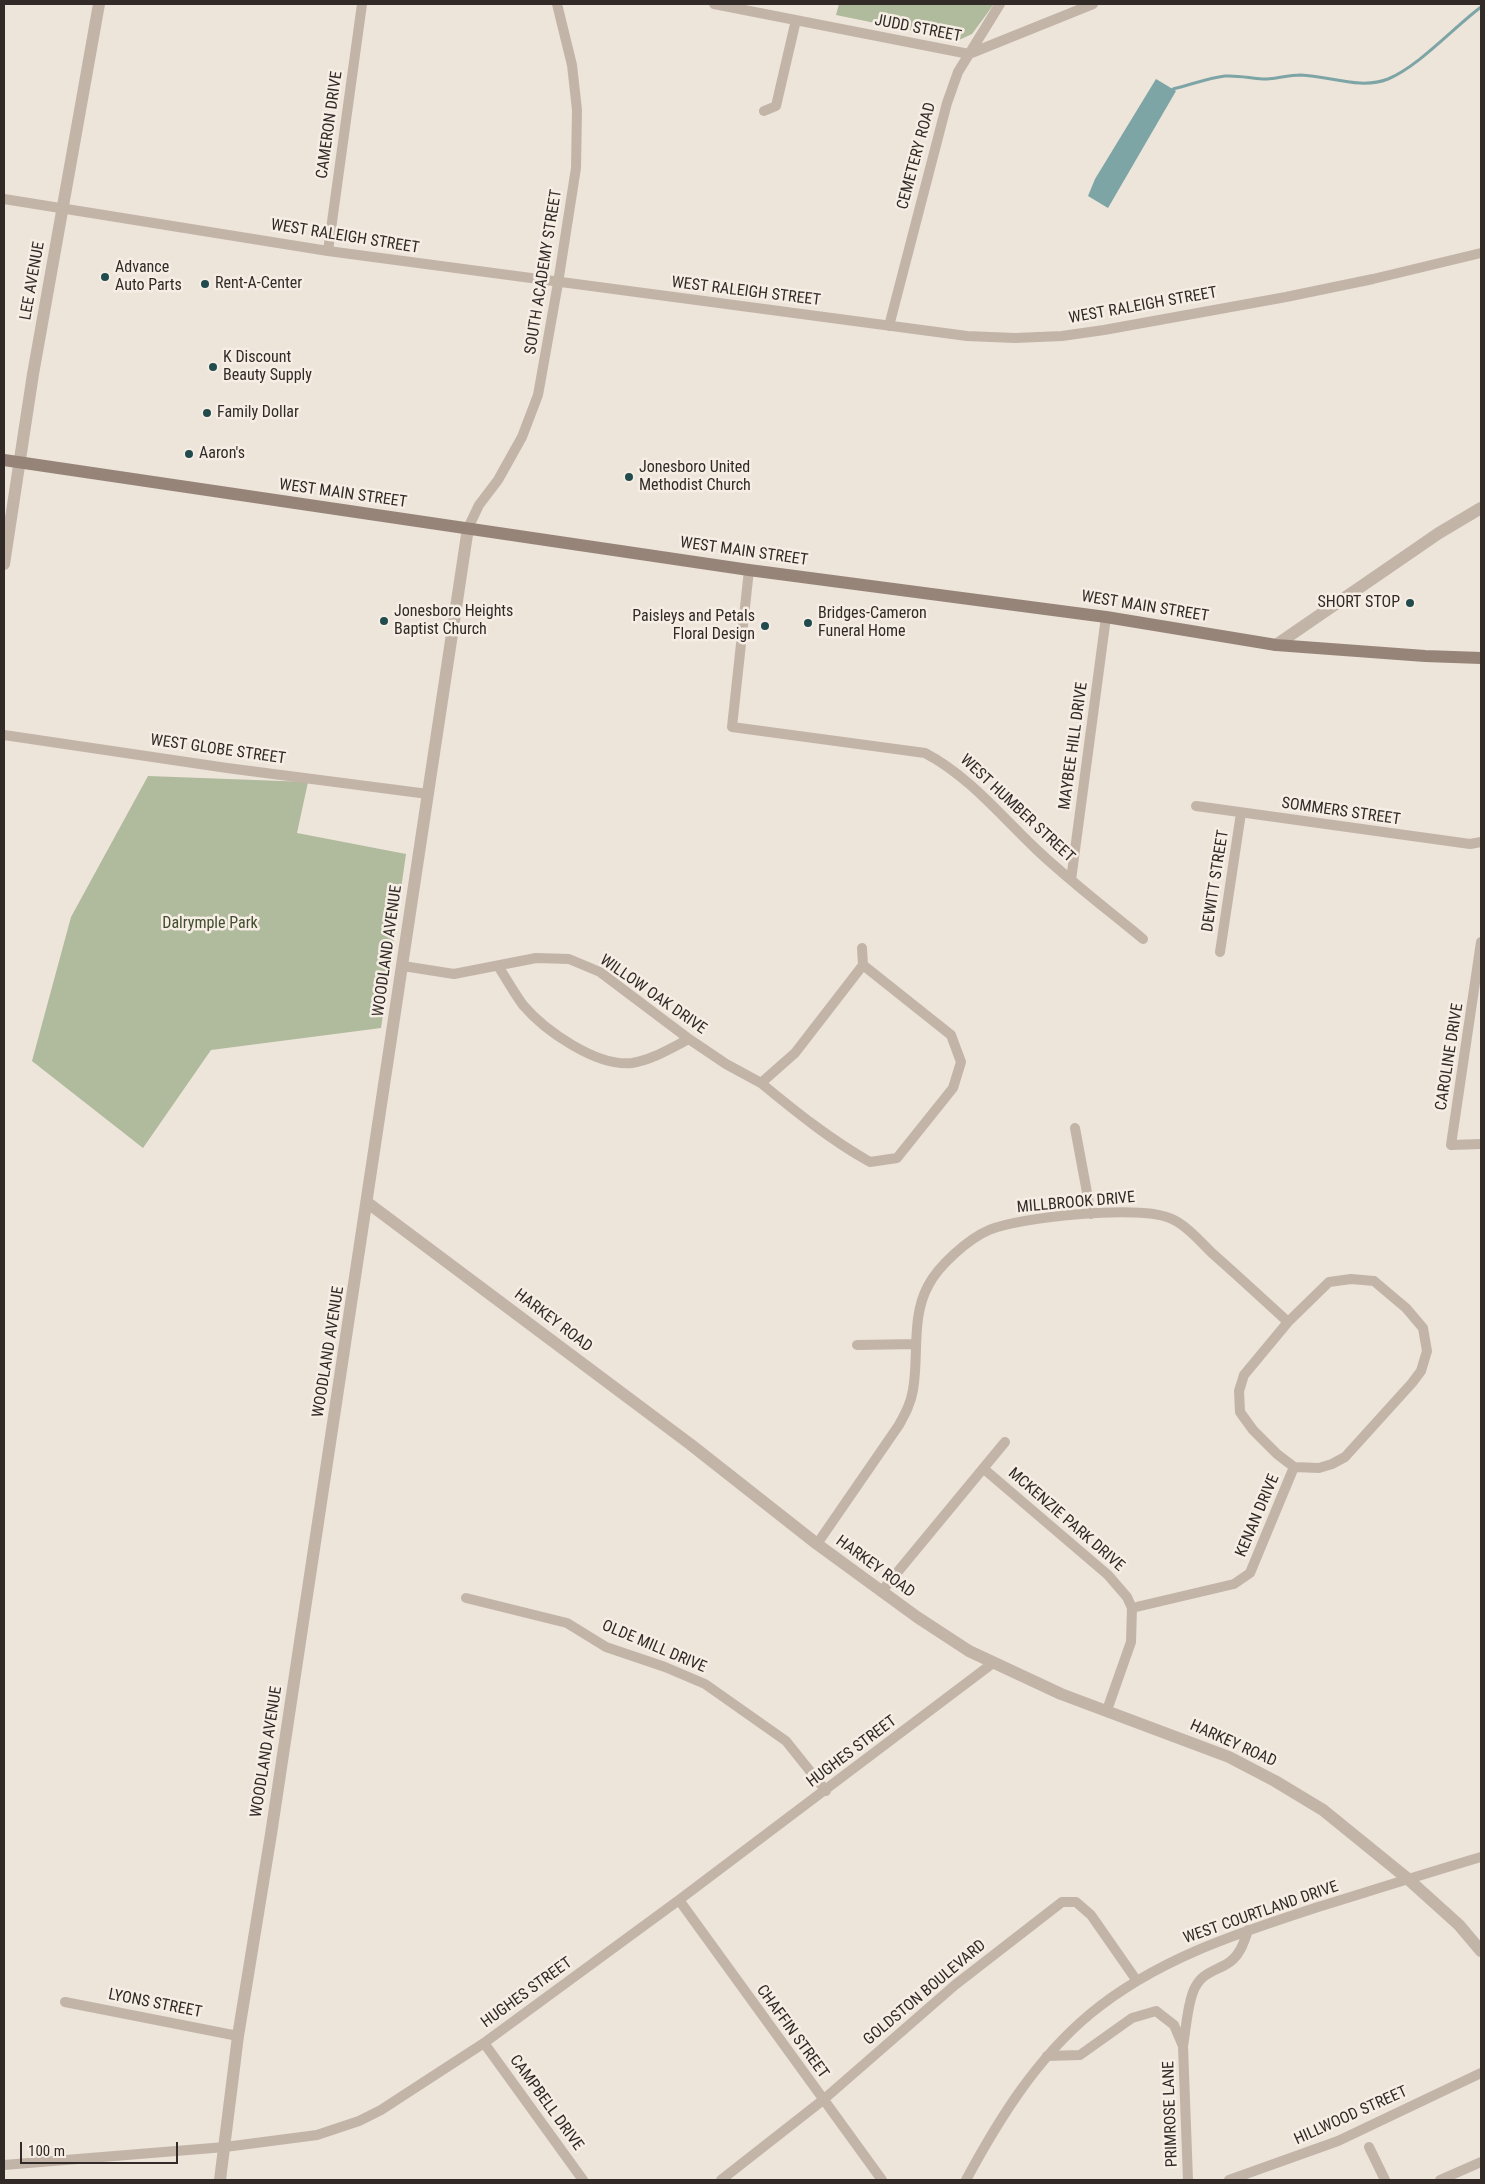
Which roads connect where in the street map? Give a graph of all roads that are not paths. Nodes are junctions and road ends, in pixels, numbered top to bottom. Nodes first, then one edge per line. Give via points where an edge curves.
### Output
1 (99, 4) edge
2 (362, 4) edge
3 (557, 4) edge
4 (714, 4) edge
5 (1000, 4) edge
6 (1093, 4) edge
7 (796, 20) junction
8 (968, 54) junction
9 (764, 111) dead end
10 (4, 199) edge
11 (62, 207) junction
12 (328, 251) junction
13 (1481, 252) edge
14 (558, 283) junction
15 (889, 326) junction
16 (4, 460) edge
17 (19, 461) junction
18 (1481, 508) edge
19 (468, 528) junction
20 (4, 564) edge
21 (749, 570) junction
22 (1106, 617) junction
23 (1276, 645) junction
24 (1481, 658) edge
25 (4, 735) edge
26 (428, 794) junction
27 (1196, 806) dead end
28 (1241, 814) junction
29 (1481, 842) edge
30 (1071, 880) junction
31 (1143, 939) dead end
32 (1481, 942) edge
33 (862, 948) dead end
34 (1220, 952) dead end
35 (863, 965) junction
36 (402, 966) junction
37 (498, 966) junction
38 (1480, 966) edge
39 (689, 1039) junction
40 (761, 1083) junction
41 (1075, 1128) dead end
42 (1481, 1144) edge
43 (368, 1203) junction
44 (1091, 1214) junction
45 (1288, 1322) junction
46 (916, 1344) junction
47 (857, 1345) dead end
48 (1005, 1442) dead end
49 (1294, 1467) junction
50 (984, 1469) junction
51 (817, 1544) junction
52 (881, 1592) junction
53 (466, 1598) dead end
54 (1132, 1608) junction
55 (993, 1662) junction
56 (1107, 1710) junction
57 (826, 1791) junction
58 (1481, 1857) edge
59 (1408, 1879) junction
60 (679, 1900) junction
61 (1248, 1930) junction
62 (1481, 1951) edge
63 (1136, 1981) junction
64 (65, 2002) dead end
65 (238, 2036) junction
66 (484, 2043) junction
67 (1183, 2046) junction
68 (1047, 2056) junction
69 (1481, 2073) edge
70 (823, 2100) junction
71 (225, 2147) junction
72 (1370, 2147) dead end
73 (1481, 2162) edge
74 (4, 2166) edge
75 (220, 2180) edge
76 (583, 2180) edge
77 (721, 2180) edge
78 (882, 2180) edge
79 (966, 2180) edge
80 (1188, 2180) edge
81 (1229, 2180) edge
82 (1385, 2180) edge
83 (1440, 2180) edge

1 - 11 street, LEE AVENUE
2 - 12 street, CAMERON DRIVE
3 - 14 street, SOUTH ACADEMY STREET via 572,65 576,110 576,168
4 - 7 street, JUDD STREET
5 - 8 street, CEMETERY ROAD
6 - 8 street
7 - 8 street, JUDD STREET
7 - 9 street via 776,106
8 - 15 street, CEMETERY ROAD via 946,103
10 - 11 street, WEST RALEIGH STREET
11 - 12 street, WEST RALEIGH STREET
11 - 17 street, LEE AVENUE
12 - 14 street, WEST RALEIGH STREET
13 - 15 street, WEST RALEIGH STREET via 1286,297 1062,336 967,336
14 - 15 street, WEST RALEIGH STREET
14 - 19 street, SOUTH ACADEMY STREET via 538,395 522,437 498,480 479,504
16 - 17 main road, WEST MAIN STREET
17 - 19 main road, WEST MAIN STREET
17 - 20 street, LEE AVENUE
18 - 23 street via 1439,533
19 - 21 main road, WEST MAIN STREET
19 - 26 street, WOODLAND AVENUE
21 - 22 main road, WEST MAIN STREET
21 - 30 street, WEST HUMBER STREET via 732,727 925,753 946,764
22 - 23 main road, WEST MAIN STREET
22 - 30 street, MAYBEE HILL DRIVE
23 - 24 main road, WEST MAIN STREET
25 - 26 street, WEST GLOBE STREET
26 - 36 street, WOODLAND AVENUE
27 - 28 street, SOMMERS STREET
28 - 29 street, SOMMERS STREET via 1470,844
28 - 34 street, DEWITT STREET
30 - 31 street, WEST HUMBER STREET
32 - 38 street, CAROLINE DRIVE
33 - 35 street
35 - 40 street via 795,1053
35 - 40 street, WILLOW OAK DRIVE via 951,1035 961,1062 953,1088 897,1158 870,1162 844,1147
36 - 37 street, WILLOW OAK DRIVE via 454,974
36 - 43 street, WOODLAND AVENUE
37 - 39 street, WILLOW OAK DRIVE via 536,958 568,959 600,972
37 - 39 street via 524,1005 555,1033 586,1054 632,1063
38 - 42 street, CAROLINE DRIVE via 1452,1145
39 - 40 street, WILLOW OAK DRIVE
41 - 44 street
43 - 51 street, HARKEY ROAD via 690,1444
43 - 65 street, WOODLAND AVENUE
44 - 45 street, MILLBROOK DRIVE via 1147,1212 1172,1219
44 - 46 street, MILLBROOK DRIVE via 1004,1225 973,1239 940,1268 927,1287
45 - 49 street via 1244,1375 1239,1392 1240,1412 1253,1430
45 - 49 street via 1329,1282 1351,1278 1374,1282 1406,1308 1423,1328 1427,1351 1421,1371 1412,1383 1344,1458 1319,1468
46 - 47 street
46 - 51 street, MILLBROOK DRIVE via 914,1389 906,1411
48 - 50 street, MCKENZIE PARK DRIVE
49 - 54 street, KENAN DRIVE via 1250,1573 1234,1584
50 - 52 street, MCKENZIE PARK DRIVE
50 - 54 street, MCKENZIE PARK DRIVE via 1108,1574 1127,1596
51 - 52 street, HARKEY ROAD
52 - 55 street, HARKEY ROAD via 943,1635
53 - 57 street, OLDE MILL DRIVE via 566,1622 606,1647 705,1684 786,1741
54 - 56 street via 1131,1642
55 - 56 street, HARKEY ROAD via 1062,1694
55 - 57 street, HUGHES STREET
56 - 59 street, HARKEY ROAD via 1253,1769 1323,1810
57 - 60 street, HUGHES STREET
58 - 59 street, WEST COURTLAND DRIVE
59 - 61 street, WEST COURTLAND DRIVE
59 - 62 street, HARKEY ROAD via 1459,1925
60 - 66 street, HUGHES STREET
60 - 70 street, CHAFFIN STREET
61 - 63 street, WEST COURTLAND DRIVE via 1176,1959
61 - 67 street, PRIMROSE LANE via 1241,1950 1226,1965 1201,1979 1193,1991
63 - 68 street, WEST COURTLAND DRIVE via 1090,2015
63 - 70 street, GOLDSTON BOULEVARD via 1091,1915 1076,1902 1062,1902 955,1985
64 - 65 street, LYONS STREET
65 - 71 street, WOODLAND AVENUE
66 - 71 street, HUGHES STREET via 359,2121 316,2135
66 - 76 street, CAMPBELL DRIVE
67 - 68 street, PRIMROSE LANE via 1174,2024 1156,2010 1132,2018 1080,2055
67 - 80 street, PRIMROSE LANE
68 - 79 street, WEST COURTLAND DRIVE via 1009,2106
69 - 81 street, HILLWOOD STREET via 1338,2141
70 - 77 street, GOLDSTON BOULEVARD
70 - 78 street, CHAFFIN STREET
71 - 74 street, HUGHES STREET
71 - 75 street, WOODLAND AVENUE
72 - 82 street
73 - 83 street

